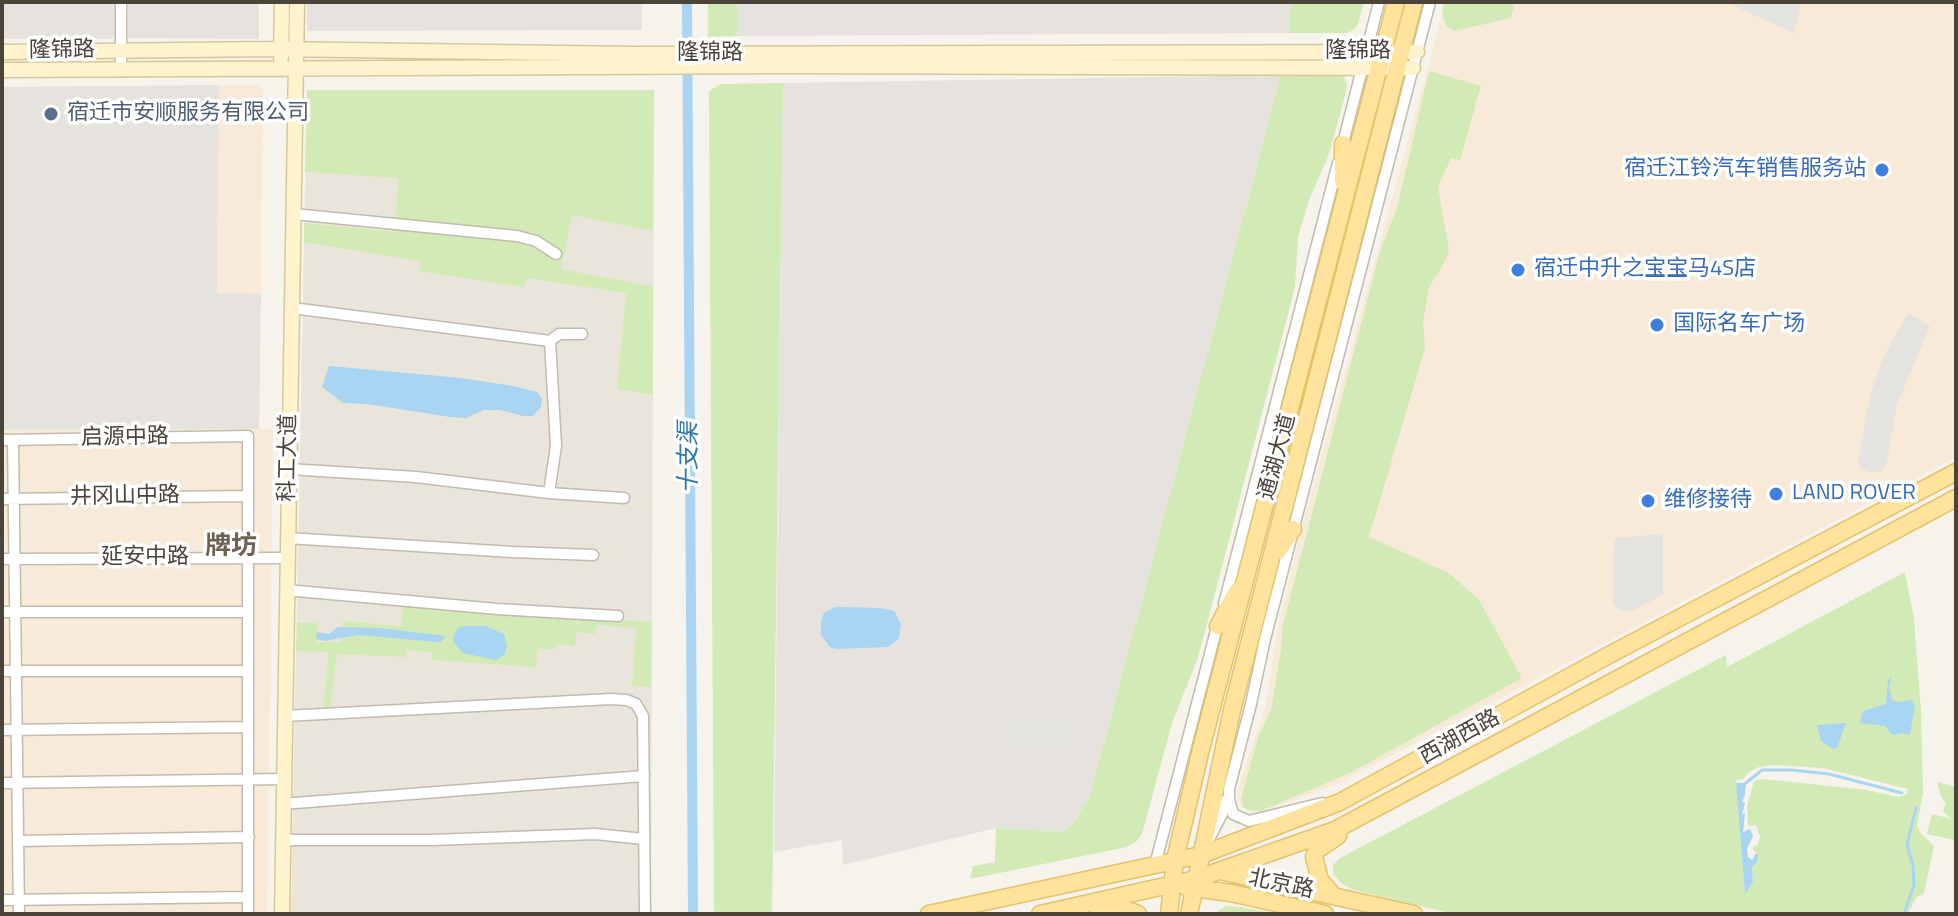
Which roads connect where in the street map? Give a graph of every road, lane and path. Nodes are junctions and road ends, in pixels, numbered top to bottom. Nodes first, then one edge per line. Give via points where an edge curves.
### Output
1 (121, 2) edge
2 (282, 2) edge
3 (297, 2) edge
4 (1379, 2) edge
5 (1396, 2) edge
6 (1414, 2) edge
7 (1430, 2) edge
8 (289, 49) junction
9 (121, 51) junction
10 (2, 52) edge
11 (634, 60) junction
12 (1373, 60) junction
13 (1407, 60) junction
14 (289, 68) junction
15 (121, 69) junction
16 (2, 70) edge
17 (1343, 144) junction
18 (1343, 208) junction
19 (294, 214) junction
20 (556, 254) dead end
21 (292, 308) junction
22 (582, 334) dead end
23 (550, 341) junction
24 (8, 440) edge
25 (289, 469) junction
26 (1956, 472) edge
27 (549, 493) junction
28 (248, 496) junction
29 (624, 498) dead end
30 (1956, 498) edge
31 (8, 499) edge
32 (1293, 529) junction
33 (287, 538) junction
34 (593, 555) dead end
35 (248, 558) junction
36 (287, 558) junction
37 (2, 559) edge
38 (15, 559) junction
39 (1270, 562) junction
40 (1248, 573) junction
41 (286, 590) junction
42 (2, 612) edge
43 (16, 612) junction
44 (248, 612) junction
45 (618, 616) dead end
46 (1218, 626) junction
47 (2, 671) edge
48 (17, 671) junction
49 (248, 671) junction
50 (284, 716) junction
51 (248, 727) junction
52 (2, 730) edge
53 (18, 730) junction
54 (644, 776) junction
55 (283, 779) junction
56 (248, 780) junction
57 (2, 783) edge
58 (19, 783) junction
59 (1229, 789) junction
60 (1340, 802) junction
61 (282, 804) junction
62 (1364, 816) junction
63 (249, 837) junction
64 (644, 839) junction
65 (282, 840) junction
66 (19, 841) junction
67 (1201, 855) junction
68 (1175, 860) junction
69 (1155, 865) junction
70 (1218, 871) junction
71 (1195, 884) junction
72 (1172, 885) junction
73 (1334, 896) junction
74 (248, 897) junction
75 (2, 900) edge
76 (19, 900) junction
77 (19, 914) edge
78 (248, 914) edge
79 (282, 914) edge
80 (645, 914) edge
81 (929, 914) edge
82 (1040, 914) edge
83 (1081, 914) edge
84 (1138, 914) edge
85 (1169, 914) edge
86 (1189, 914) edge
87 (1325, 914) edge
88 (1414, 914) edge

1 - 9 street
2 - 8 main road, 科工大道
3 - 8 main road, 科工大道
4 - 12 street
5 - 12 main road, 通湖大道
6 - 13 main road, 通湖大道
7 - 13 street
8 - 9 main road, 隆锦路
8 - 11 main road, 隆锦路
8 - 14 main road, 科工大道
9 - 10 main road, 隆锦路
9 - 15 street
11 - 12 main road, 隆锦路
11 - 14 main road, 隆锦路
12 - 13 main road, 隆锦路
12 - 17 street
12 - 18 main road, 通湖大道
13 - 32 street
13 - 39 main road, 通湖大道
14 - 15 main road, 隆锦路
14 - 19 main road, 科工大道
15 - 16 main road, 隆锦路
17 - 18 main road
17 - 46 street
18 - 40 main road, 通湖大道
19 - 20 street via 517,236
19 - 21 main road, 科工大道
21 - 23 street
21 - 25 main road, 科工大道
22 - 23 street via 559,334
23 - 27 street via 556,446
24 - 28 street, 启源中路 via 248,436
24 - 31 street
25 - 27 street
25 - 33 main road, 科工大道
26 - 60 main road, 西湖西路
27 - 29 street
28 - 31 street, 井冈山中路
28 - 35 street
30 - 62 main road, 西湖西路
31 - 38 street
32 - 39 main road
32 - 59 street
33 - 34 street
33 - 36 main road, 科工大道
35 - 36 street, 延安中路
35 - 38 street, 延安中路
35 - 44 street
36 - 41 main road, 科工大道
37 - 38 street, 延安中路
38 - 43 street
39 - 67 main road, 通湖大道
40 - 46 main road
40 - 68 main road, 通湖大道
41 - 45 street
41 - 50 main road, 科工大道
42 - 43 street
43 - 44 street
43 - 48 street
44 - 49 street
46 - 69 street
47 - 48 street
48 - 49 street
48 - 53 street
49 - 51 street
50 - 54 street via 627,700 643,716
50 - 55 main road, 科工大道
51 - 53 street
51 - 56 street
52 - 53 street
53 - 58 street
54 - 61 street
54 - 64 street
55 - 56 street
55 - 61 main road, 科工大道
56 - 58 street
56 - 63 street
57 - 58 street
58 - 66 street
59 - 60 street via 1233,814 1249,821
59 - 67 street
60 - 67 main road, 西湖西路
61 - 65 main road, 科工大道
62 - 70 main road, 西湖西路
62 - 73 main road via 1316,851 1320,880
63 - 66 street
63 - 74 street
64 - 65 street via 595,834
64 - 80 street
65 - 79 main road, 科工大道
66 - 76 street
67 - 68 main road, 西湖西路
67 - 70 main road, 北京路
67 - 71 main road, 通湖大道
68 - 69 main road, 西湖西路
68 - 72 main road, 通湖大道
69 - 81 main road, 西湖西路
70 - 71 main road, 西湖西路
70 - 73 main road, 北京路
71 - 72 main road, 西湖西路
71 - 86 main road, 通湖大道
71 - 87 main road, 北京路
72 - 82 main road, 西湖西路
72 - 85 main road, 通湖大道
73 - 88 main road, 北京路
74 - 76 street
74 - 78 street
75 - 76 street
76 - 77 street
83 - 84 main road via 1110,909

